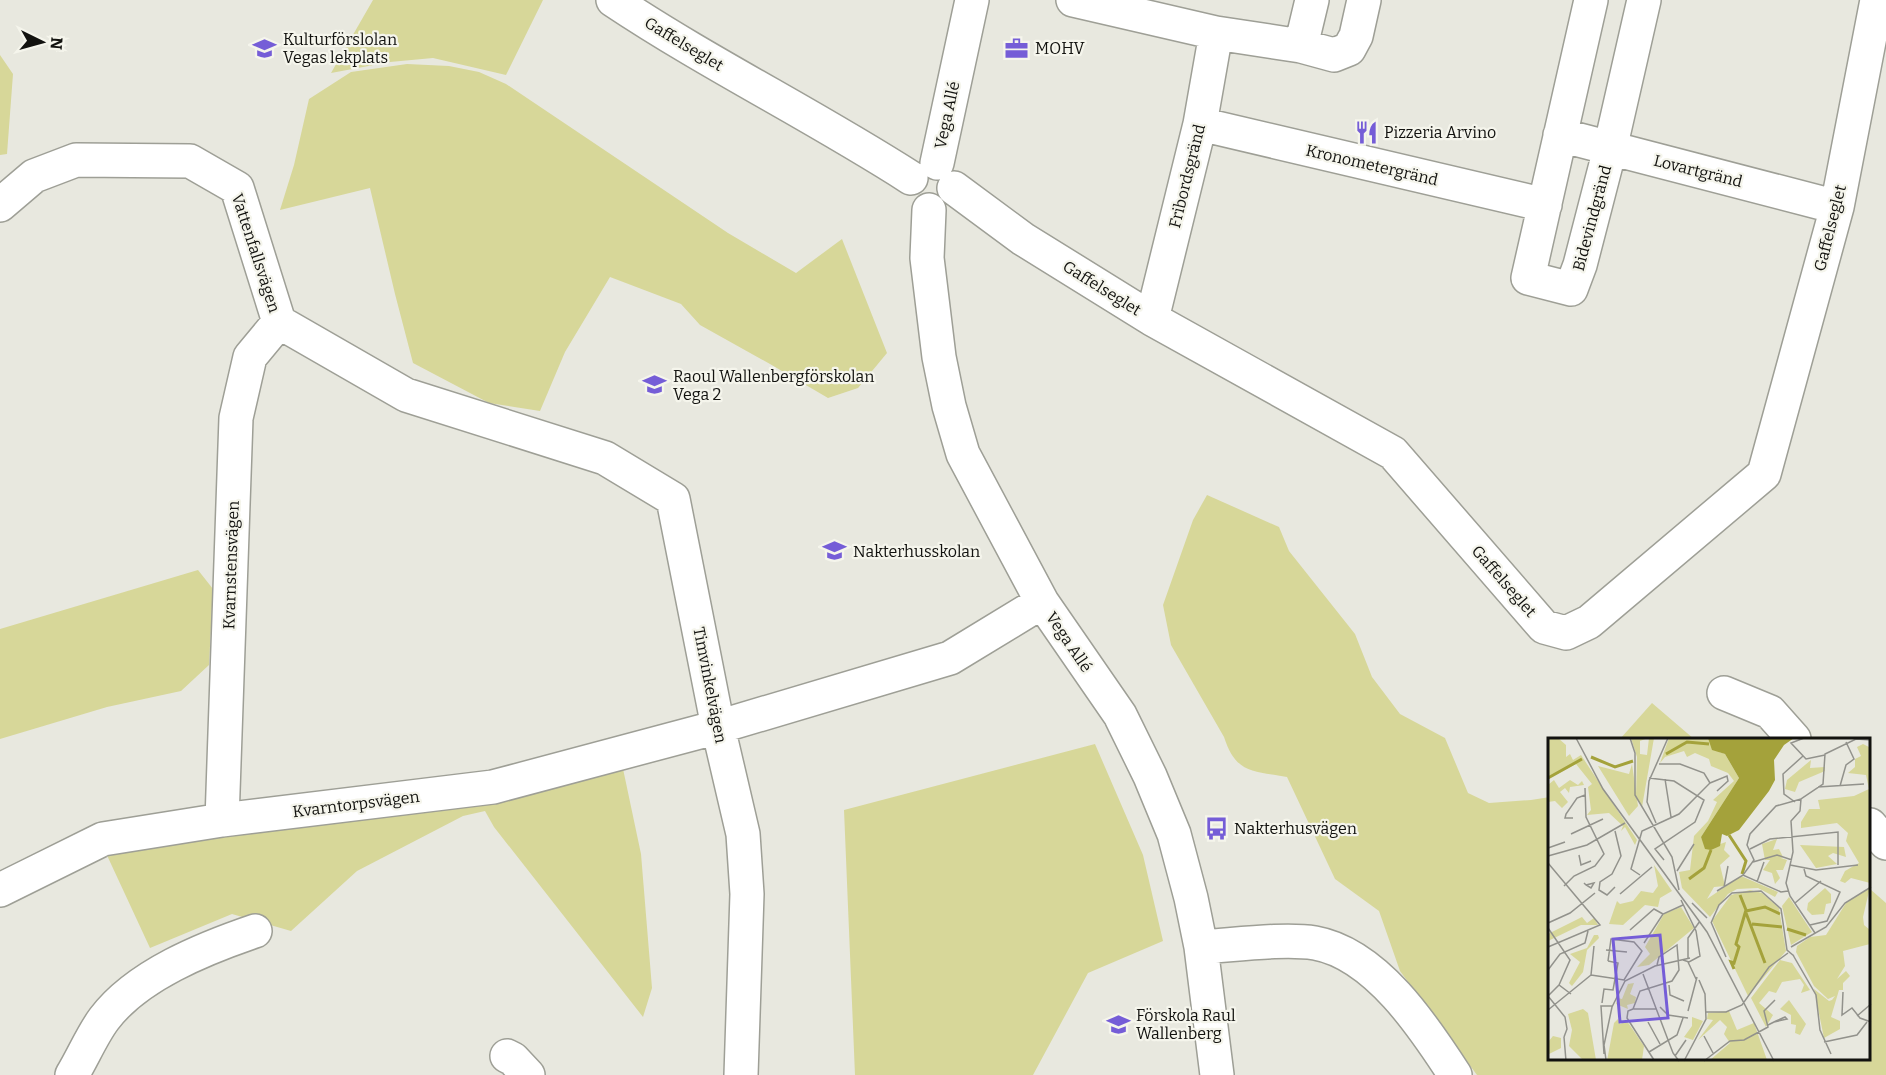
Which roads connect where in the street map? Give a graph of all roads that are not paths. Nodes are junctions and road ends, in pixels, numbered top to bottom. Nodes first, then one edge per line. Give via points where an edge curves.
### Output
1 (613, 0) edge
2 (972, 0) edge
3 (1073, 0) edge
4 (1312, 0) edge
5 (1364, 0) edge
6 (1591, 0) edge
7 (1644, 0) edge
8 (1877, 0) edge
9 (1216, 33) junction
10 (1301, 46) junction
11 (1200, 124) junction
12 (1560, 135) junction
13 (1610, 149) junction
14 (934, 176) junction
15 (0, 205) edge
16 (1545, 205) junction
17 (1837, 207) junction
18 (1152, 318) junction
19 (279, 322) junction
20 (1042, 603) junction
21 (1724, 693) dead end
22 (718, 727) junction
23 (1793, 738) edge
24 (222, 820) junction
25 (1871, 827) edge
26 (1886, 843) edge
27 (0, 890) edge
28 (255, 930) dead end
29 (1201, 947) junction
30 (72, 1075) edge
31 (741, 1075) edge
32 (1217, 1075) edge
33 (1455, 1075) edge

1 - 14 street, Gaffelseglet via 871,153
2 - 14 street, Vega Allé
3 - 9 street
4 - 10 street
5 - 10 street via 1349,49 1334,55
6 - 12 street, Bidevindgränd
7 - 13 street, Bidevindgränd
8 - 17 street, Gaffelseglet
9 - 10 street
9 - 11 street, Fribordsgränd
11 - 16 street, Kronometergränd
11 - 18 street, Fribordsgränd
12 - 13 street, Lovartgränd
12 - 16 street, Bidevindgränd
13 - 16 street, Bidevindgränd via 1571,289 1528,278
13 - 17 street, Lovartgränd
14 - 18 street, Gaffelseglet via 1023,239
14 - 20 street, Vega Allé via 911,186 917,203 929,210 927,258 949,406 963,454
15 - 19 street, Vattenfallsvägen via 34,176 76,160 190,161 237,188
17 - 18 street, Gaffelseglet via 1764,474 1589,622 1566,633 1544,627 1393,453
19 - 22 street, Timvinkelvägen via 406,395 605,458 673,499
19 - 24 street, Kvarnstensvägen via 250,357 236,418
20 - 22 street via 950,658
20 - 29 street, Vega Allé via 1120,715 1150,776 1174,834
21 - 23 street via 1770,712
22 - 24 street, Kvarntorpsvägen via 493,787
22 - 31 street, Timvinkelvägen via 743,834 747,894
24 - 27 street, Kvarntorpsvägen via 103,839
25 - 26 street
28 - 30 street via 159,972 132,991 105,1018
29 - 32 street, Vega Allé
29 - 33 street via 1315,943 1344,952 1390,990

